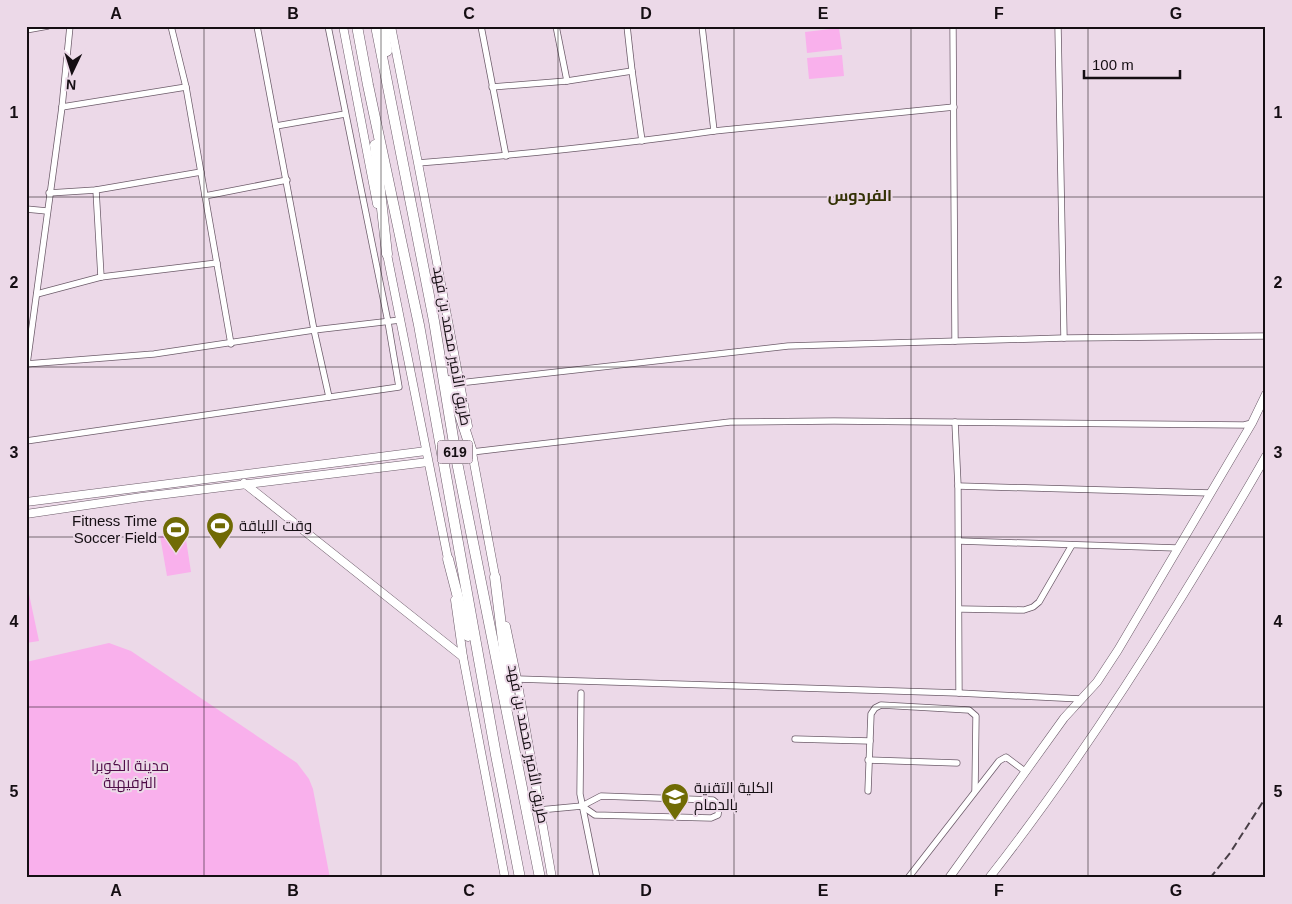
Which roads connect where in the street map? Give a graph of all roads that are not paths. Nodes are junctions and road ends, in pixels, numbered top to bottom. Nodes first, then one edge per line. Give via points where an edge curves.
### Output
1 (48, 26) edge
2 (70, 26) edge
3 (171, 26) edge
4 (257, 26) edge
5 (328, 26) edge
6 (343, 26) edge
7 (357, 26) edge
8 (376, 26) edge
9 (383, 26) edge
10 (390, 26) edge
11 (481, 26) edge
12 (556, 26) edge
13 (627, 26) edge
14 (702, 26) edge
15 (953, 26) edge
16 (1058, 26) edge
17 (26, 30) edge
18 (632, 71) junction
19 (567, 81) junction
20 (368, 85) junction
21 (186, 87) junction
22 (492, 87) junction
23 (62, 107) junction
24 (954, 107) junction
25 (345, 114) junction
26 (276, 126) junction
27 (714, 131) junction
28 (642, 141) junction
29 (401, 156) junction
30 (506, 156) junction
31 (418, 163) junction
32 (201, 172) junction
33 (287, 180) junction
34 (96, 190) junction
35 (49, 193) junction
36 (205, 196) junction
37 (26, 209) edge
38 (48, 211) junction
39 (387, 254) junction
40 (217, 263) junction
41 (101, 277) junction
42 (37, 294) junction
43 (400, 320) junction
44 (434, 321) junction
45 (388, 322) junction
46 (314, 330) junction
47 (1266, 336) edge
48 (1064, 338) junction
49 (955, 341) junction
50 (231, 344) junction
51 (27, 364) edge
52 (459, 383) junction
53 (1266, 394) edge
54 (329, 397) junction
55 (955, 422) junction
56 (1252, 422) junction
57 (26, 441) edge
58 (426, 451) junction
59 (472, 452) junction
60 (1266, 456) edge
61 (428, 462) junction
62 (238, 476) junction
63 (245, 485) junction
64 (958, 486) junction
65 (1211, 493) junction
66 (26, 502) edge
67 (26, 514) edge
68 (959, 541) junction
69 (1072, 544) junction
70 (1177, 548) junction
71 (448, 560) junction
72 (495, 577) junction
73 (960, 609) junction
74 (463, 657) junction
75 (516, 679) junction
76 (581, 692) dead end
77 (959, 693) junction
78 (1081, 699) junction
79 (795, 739) dead end
80 (870, 741) junction
81 (496, 756) junction
82 (868, 760) junction
83 (956, 763) dead end
84 (1026, 772) junction
85 (975, 790) junction
86 (868, 791) dead end
87 (523, 792) junction
88 (582, 806) junction
89 (539, 810) junction
90 (506, 878) edge
91 (520, 878) edge
92 (540, 878) edge
93 (552, 878) edge
94 (597, 878) edge
95 (908, 878) edge
96 (949, 878) edge
97 (989, 878) edge

1 - 17 street
2 - 23 street
3 - 21 street
4 - 26 street
5 - 25 street
6 - 39 street
7 - 20 highway, طريق الأمير محمد بن فهد / 619
8 - 29 highway, طريق الأمير محمد بن فهد / 619
9 - 29 highway
10 - 31 street
11 - 22 street
12 - 19 street
13 - 18 street
14 - 27 street
15 - 24 street
16 - 48 street
18 - 19 street
18 - 28 street
19 - 22 street
20 - 39 highway
20 - 81 highway, طريق الأمير محمد بن فهد / 619 via 418,326
21 - 23 street
21 - 32 street
22 - 30 street
23 - 35 street
24 - 27 street
24 - 49 street
25 - 26 street
25 - 45 street
26 - 33 street
27 - 28 street
28 - 30 street
29 - 44 highway, طريق الأمير محمد بن فهد / 619
30 - 31 street
31 - 52 street
32 - 34 street
32 - 36 street
33 - 36 street
33 - 46 street
34 - 35 street
34 - 41 street
35 - 38 street
36 - 40 street
37 - 38 street
38 - 42 street
39 - 43 street
40 - 41 street
40 - 50 street
41 - 42 street
42 - 51 street
43 - 45 street
43 - 58 street
44 - 59 highway
44 - 87 highway, طريق الأمير محمد بن فهد / 619 via 457,462
45 - 46 street
45 - 54 street via 399,386
46 - 50 street
46 - 54 street
47 - 48 street
48 - 49 street
49 - 52 street via 788,346
50 - 51 street
52 - 59 street
53 - 56 street
54 - 57 street
55 - 56 street
55 - 59 street via 730,422
55 - 64 street
56 - 65 street
58 - 61 street
58 - 62 street
59 - 72 street
60 - 97 street via 1234,514 1090,741
61 - 63 street
61 - 71 street
62 - 63 street
62 - 66 street
63 - 67 street
63 - 74 street
64 - 65 street
64 - 68 street
65 - 70 street
68 - 69 street
68 - 73 street
69 - 70 street
69 - 73 street via 1033,607 1024,610
70 - 78 street via 1118,650 1097,682
71 - 74 street
71 - 81 highway
72 - 75 street
72 - 87 highway
73 - 77 street
74 - 90 street
75 - 77 street
75 - 89 street
76 - 88 street
77 - 78 street
78 - 84 street
79 - 80 street
80 - 82 street
80 - 85 street via 871,714 881,705 969,710 976,716
81 - 91 highway, طريق الأمير محمد بن فهد / 619
82 - 83 street
82 - 86 street
84 - 85 street via 1006,756
84 - 96 street
85 - 95 street
87 - 92 highway, طريق الأمير محمد بن فهد / 619
88 - 88 street via 595,815 711,818 718,815 719,805 713,800 601,796
88 - 89 street
88 - 94 street
89 - 93 street

